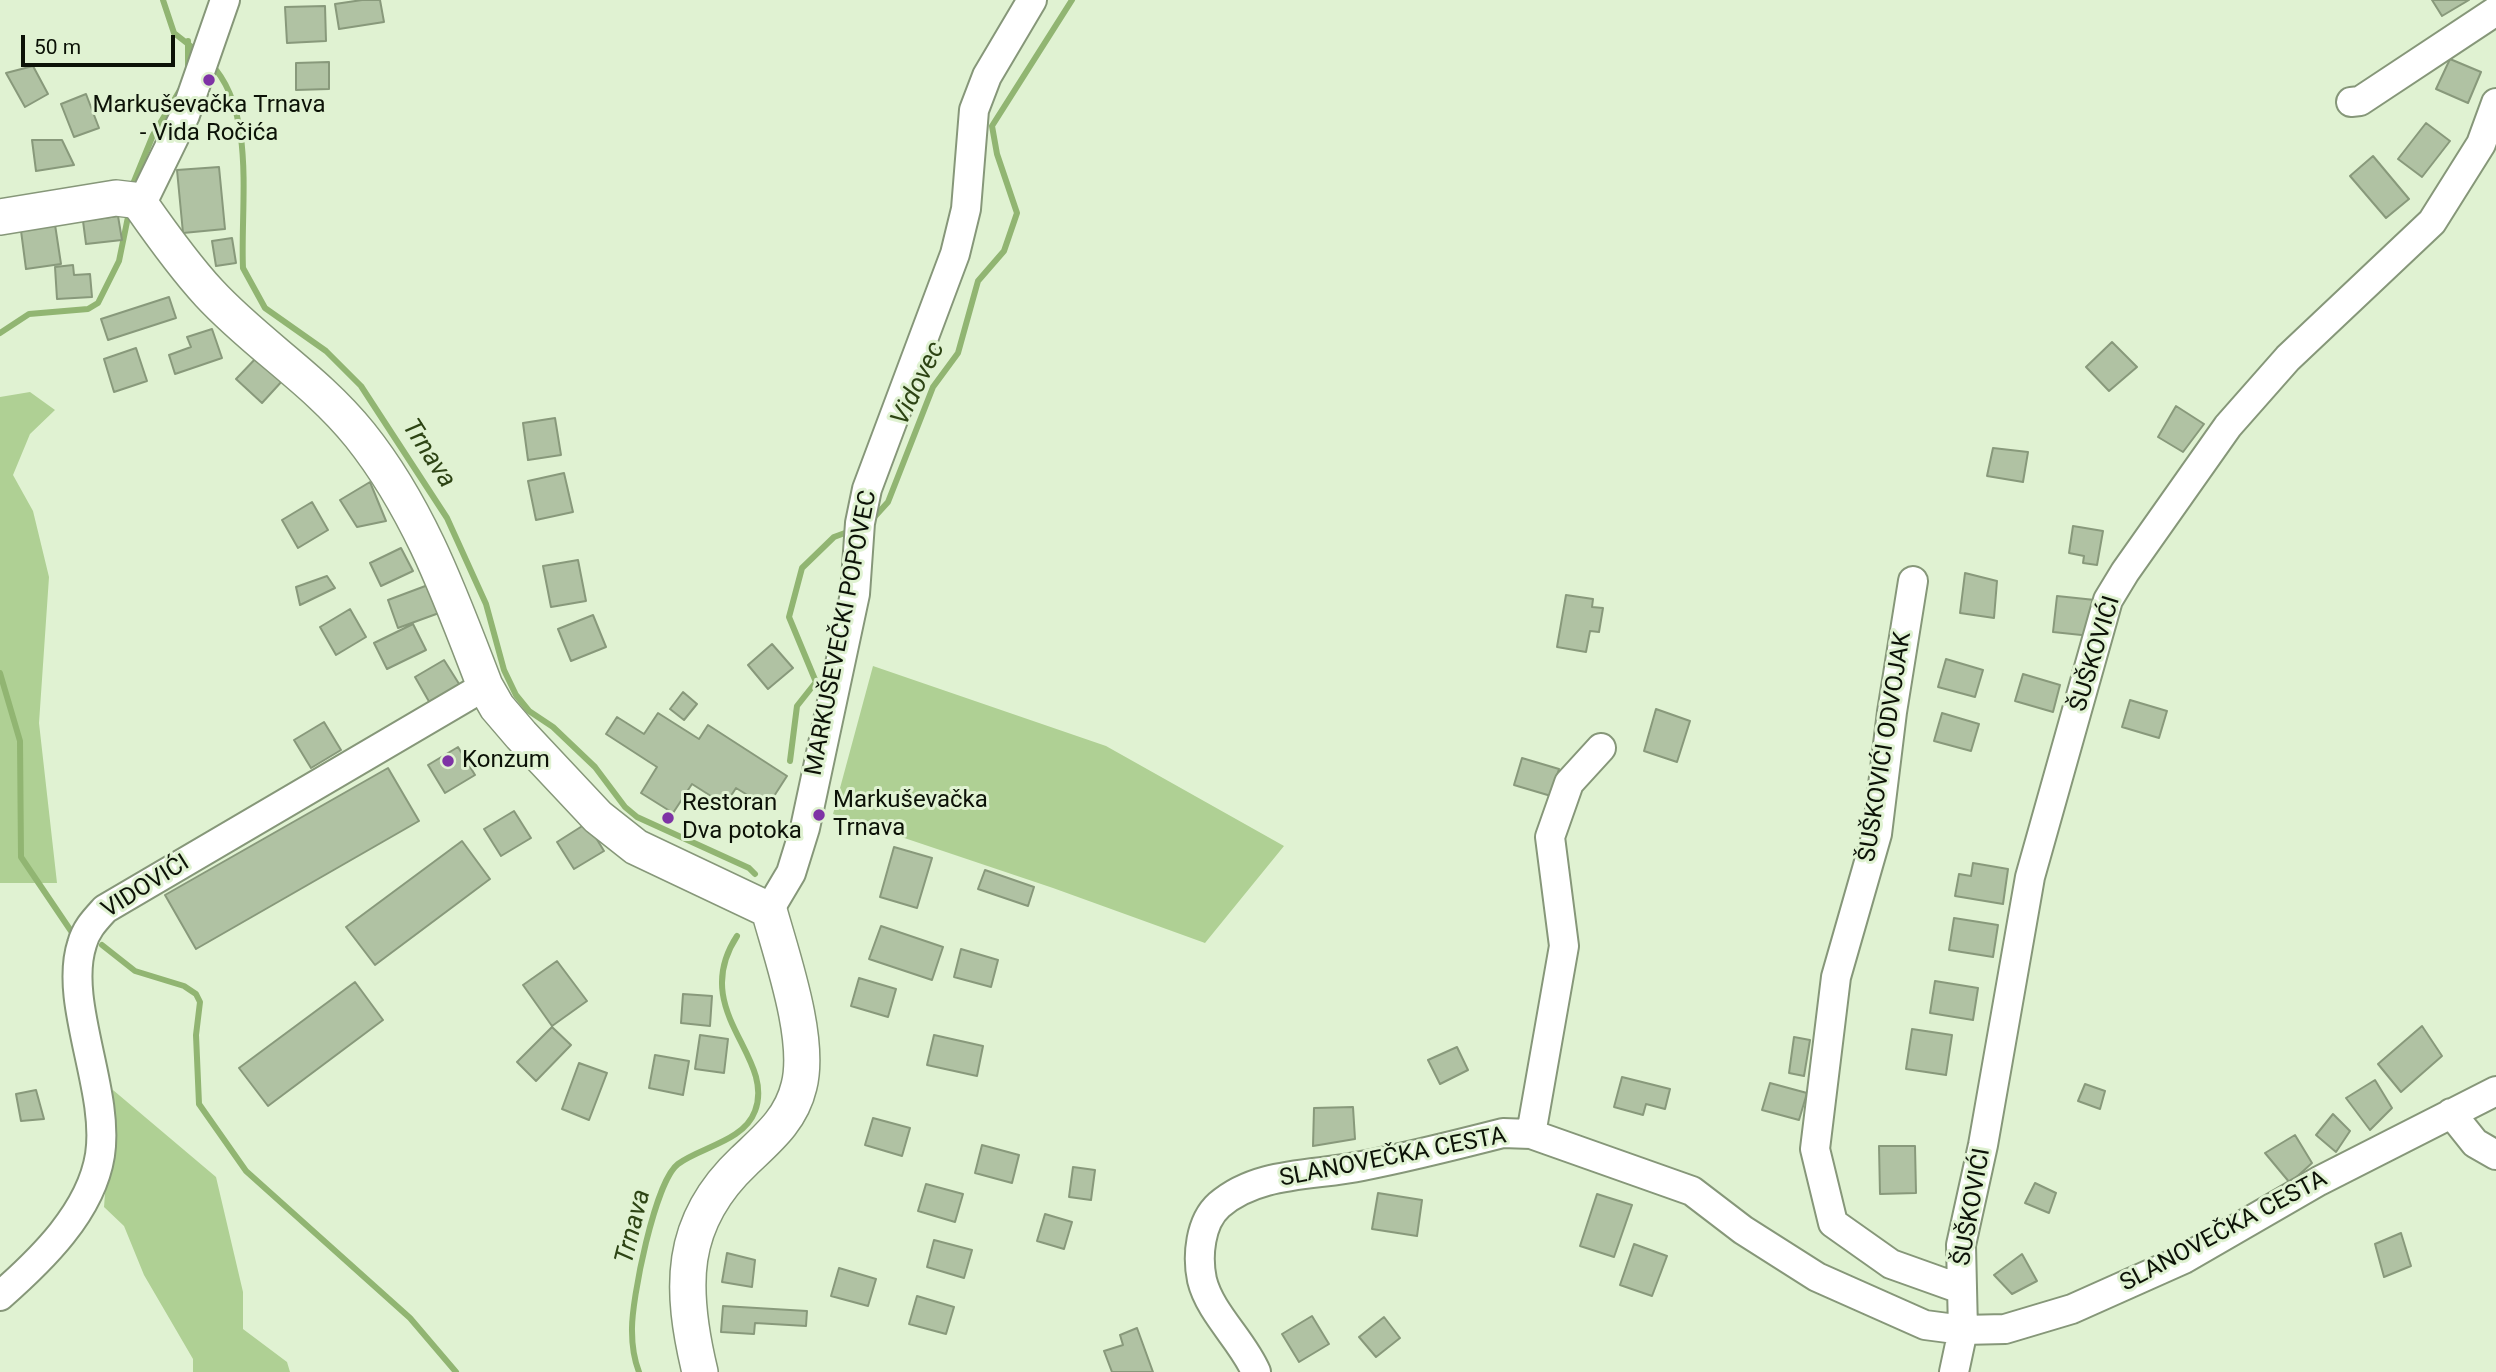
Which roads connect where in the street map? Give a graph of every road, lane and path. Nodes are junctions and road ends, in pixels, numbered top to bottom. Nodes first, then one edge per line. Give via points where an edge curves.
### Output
1 (225, 0) edge
2 (1032, 0) edge
3 (2496, 10) edge
4 (2351, 102) dead end
5 (2496, 103) edge
6 (141, 205) junction
7 (0, 218) edge
8 (1913, 581) dead end
9 (485, 686) junction
10 (1601, 748) dead end
11 (769, 910) junction
12 (2496, 1091) edge
13 (2451, 1113) junction
14 (1531, 1135) junction
15 (2496, 1155) edge
16 (1961, 1289) junction
17 (0, 1296) edge
18 (1962, 1330) junction
19 (700, 1372) edge
20 (1256, 1372) edge
21 (1954, 1372) edge

1 - 6 street via 185,115
2 - 11 street, MARKUŠEVEČKI POPOVEC via 974,110 966,209 955,254 867,489 855,594 805,828 791,873
3 - 4 street via 2360,102
5 - 16 street, ŠUŠKOVIĆI via 2481,144 2432,222 2288,358 2228,426 2108,600 2030,877 1962,1245
6 - 7 main road via 116,198
6 - 9 main road via 209,294 330,401 369,447 401,492 432,550
8 - 16 street, ŠUŠKOVIĆI ODVOJAK via 1877,834 1836,976 1815,1149 1833,1223 1891,1264
9 - 11 main road via 521,735 598,817 636,848
9 - 17 street, VIDOVIĆI via 105,909 89,926 76,979 99,1105 100,1156 82,1202 64,1231
10 - 14 street via 1569,783 1550,837 1564,946
11 - 19 main road via 803,1056 800,1084 794,1107 772,1136 720,1186 695,1230 690,1297
12 - 13 street, SLANOVEČKA CESTA
13 - 15 street via 2475,1143
13 - 18 street, SLANOVEČKA CESTA via 2319,1181 2185,1259 2072,1309 2005,1329
14 - 18 street, SLANOVEČKA CESTA via 1692,1191 1817,1277 1925,1325
14 - 20 street, SLANOVEČKA CESTA via 1503,1133 1336,1172 1289,1175 1241,1191 1217,1206 1204,1229 1199,1255 1203,1282
16 - 18 street, ŠUŠKOVIĆI
18 - 21 street, ŠUŠKOVIĆI

